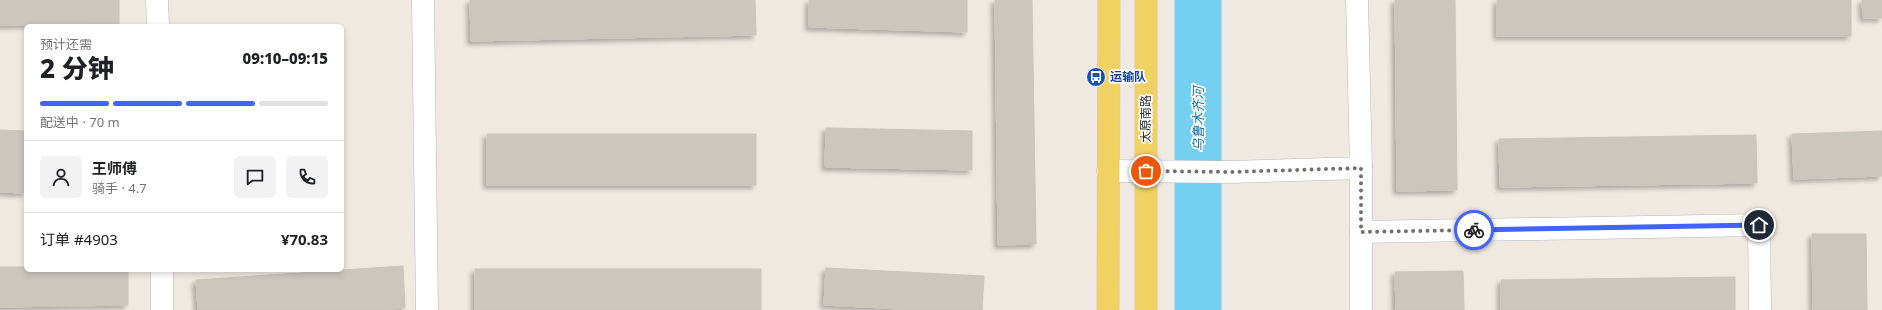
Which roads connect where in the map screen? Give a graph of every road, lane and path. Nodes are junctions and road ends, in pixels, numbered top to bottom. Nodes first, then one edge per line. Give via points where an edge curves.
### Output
1 (158, 0) edge
2 (423, 0) edge
3 (1109, 0) edge
4 (1146, 0) edge
5 (1358, 0) edge
6 (158, 24) edge
7 (1361, 168) junction
8 (1108, 171) junction
9 (1146, 171) junction
10 (1361, 232) junction
11 (162, 272) edge
12 (162, 310) edge
13 (427, 310) edge
14 (1108, 310) edge
15 (1146, 310) edge
16 (1361, 310) edge
17 (1760, 310) edge

1 - 6 street
2 - 13 street
3 - 8 main road
4 - 9 main road, 太原南路
5 - 7 street
7 - 9 street via 1230,172
7 - 10 street
8 - 9 street
8 - 14 main road
9 - 15 main road, 太原南路
10 - 16 street
10 - 17 street via 1759,225
11 - 12 street

